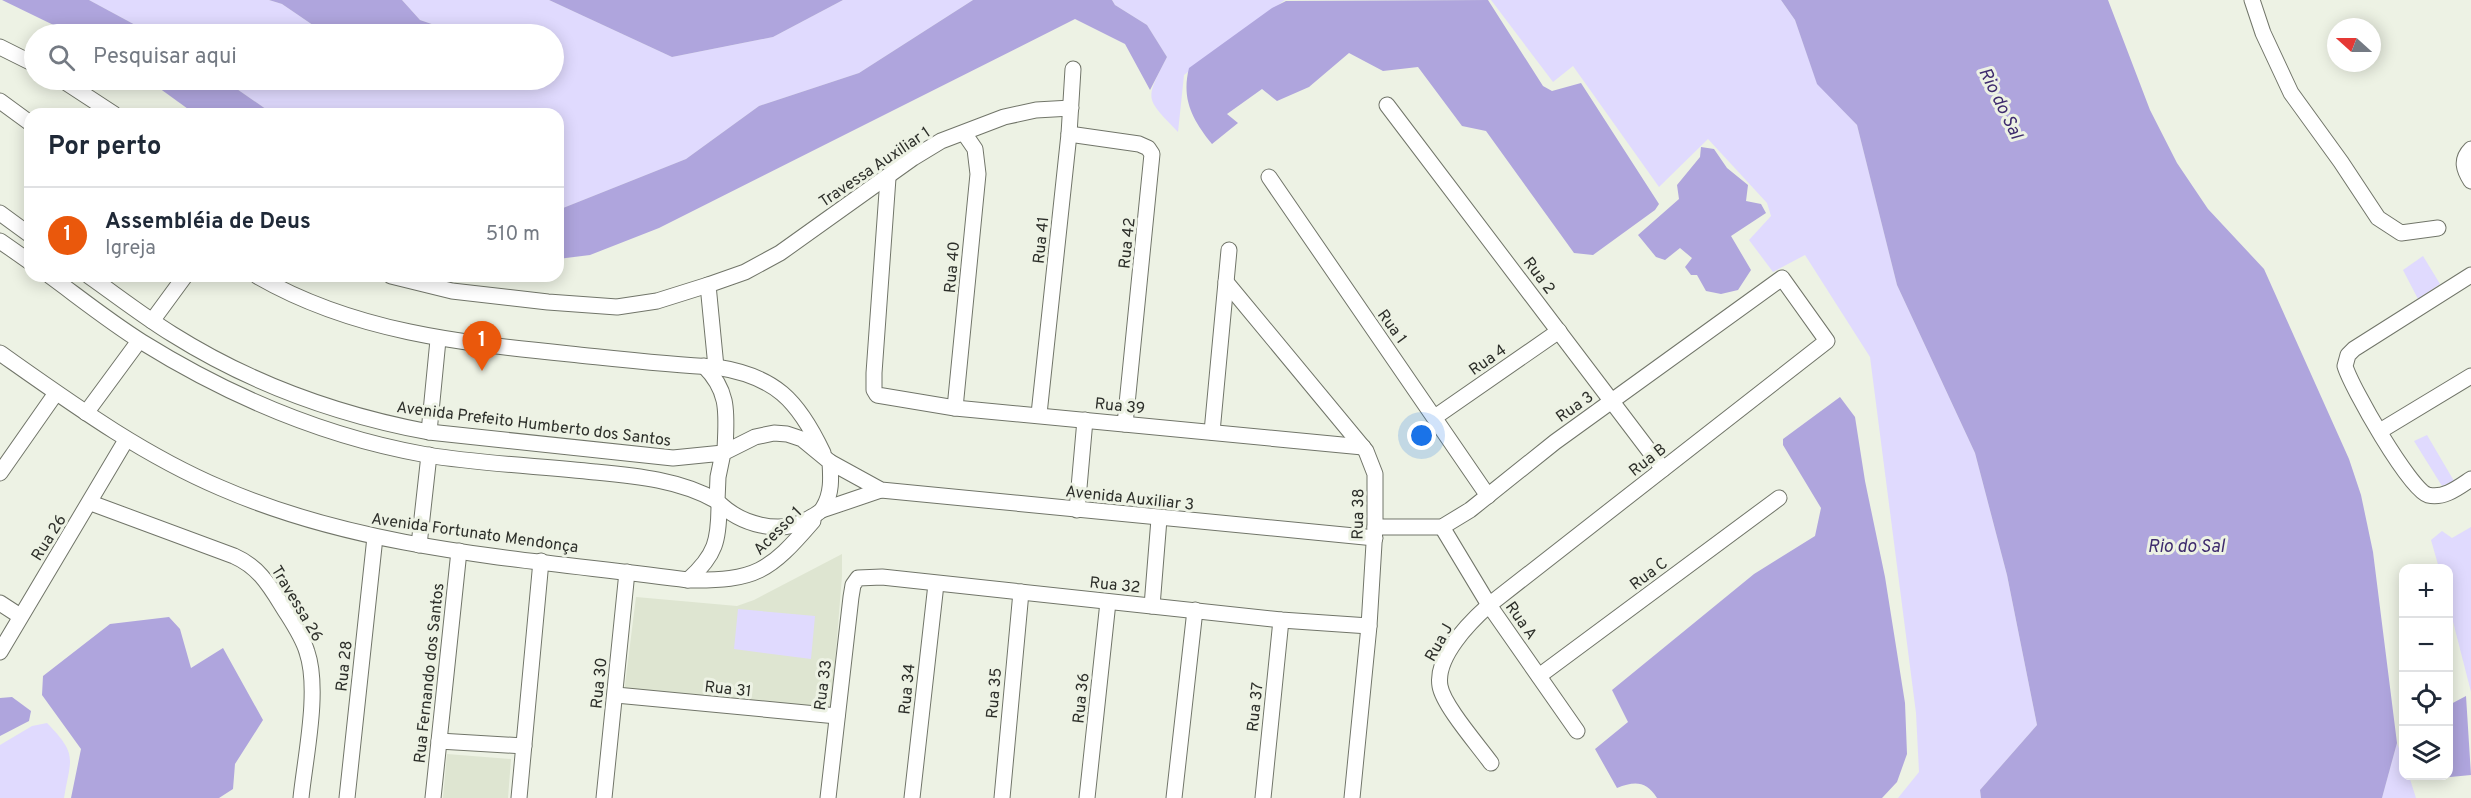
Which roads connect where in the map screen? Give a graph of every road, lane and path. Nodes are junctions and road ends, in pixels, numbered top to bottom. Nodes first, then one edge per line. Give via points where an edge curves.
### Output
1 (2252, 0) edge
2 (0, 47) edge
3 (24, 59) edge
4 (1073, 69) dead end
5 (77, 90) edge
6 (1387, 105) dead end
7 (105, 108) edge
8 (1071, 108) junction
9 (3, 110) edge
10 (24, 120) edge
11 (964, 133) junction
12 (1069, 134) junction
13 (2471, 149) edge
14 (2467, 176) edge
15 (1269, 177) dead end
16 (888, 178) junction
17 (0, 213) edge
18 (2438, 228) dead end
19 (24, 231) edge
20 (0, 241) edge
21 (1229, 250) dead end
22 (24, 258) edge
23 (2471, 275) edge
24 (1782, 278) joint
25 (58, 282) edge
26 (97, 282) edge
27 (181, 282) edge
28 (269, 282) edge
29 (415, 282) edge
30 (1226, 282) junction
31 (708, 285) junction
32 (152, 321) junction
33 (1559, 331) junction
34 (438, 339) junction
35 (140, 341) junction
36 (0, 353) edge
37 (710, 367) junction
38 (2471, 376) edge
39 (56, 393) junction
40 (1612, 402) junction
41 (955, 408) junction
42 (86, 414) junction
43 (1039, 414) junction
44 (1435, 417) junction
45 (1085, 420) junction
46 (1125, 424) junction
47 (2380, 431) junction
48 (429, 432) junction
49 (1212, 432) junction
50 (126, 440) junction
51 (1363, 447) junction
52 (724, 452) junction
53 (429, 455) junction
54 (828, 460) junction
55 (1664, 469) junction
56 (0, 472) edge
57 (2471, 479) edge
58 (881, 490) junction
59 (1488, 496) junction
60 (1779, 498) dead end
61 (91, 503) junction
62 (718, 503) junction
63 (1077, 510) junction
64 (821, 511) junction
65 (1159, 519) junction
66 (1442, 527) junction
67 (1375, 533) junction
68 (375, 537) junction
69 (419, 545) junction
70 (459, 551) junction
71 (541, 561) junction
72 (627, 572) junction
73 (858, 578) joint
74 (688, 580) junction
75 (936, 584) junction
76 (1021, 592) junction
77 (1108, 602) junction
78 (0, 603) edge
79 (1489, 605) junction
80 (1152, 606) junction
81 (1195, 610) junction
82 (20, 616) junction
83 (1281, 620) junction
84 (1369, 626) junction
85 (0, 652) edge
86 (1539, 676) junction
87 (616, 695) junction
88 (837, 716) junction
89 (1577, 731) dead end
90 (439, 741) junction
91 (524, 746) junction
92 (1491, 763) dead end
93 (301, 798) edge
94 (347, 798) edge
95 (433, 798) edge
96 (519, 798) edge
97 (604, 798) edge
98 (828, 798) edge
99 (912, 798) edge
100 (1002, 798) edge
101 (1087, 798) edge
102 (1174, 798) edge
103 (1263, 798) edge
104 (1352, 798) edge

1 - 18 street via 2291,93 2378,218 2401,233
2 - 3 street
4 - 8 street, Rua 41
5 - 7 street
6 - 33 street, Rua 2
8 - 11 street, Travessa Auxiliar 1 via 1004,117
8 - 12 street, Rua 41
9 - 10 street
11 - 16 street, Travessa Auxiliar 1 via 929,148
11 - 41 street, Rua 40 via 975,149 978,174
12 - 43 street, Rua 41
12 - 46 street, Rua 42 via 1139,144 1152,154
13 - 14 street via 2465,155
15 - 44 street, Rua 1
16 - 31 street, Travessa Auxiliar 1 via 780,253 745,272
16 - 41 street, Rua 39 via 875,393
17 - 19 street
20 - 22 street
21 - 30 street
23 - 47 street via 2348,355 2345,364 2349,377
24 - 40 street, Rua 3
24 - 55 street, Rua B via 1827,341
25 - 35 street
26 - 32 street, Avenida Prefeito Humberto dos Santos
27 - 32 street
28 - 34 street via 347,316
29 - 31 street, Travessa Auxiliar 1 via 452,291 617,307 657,301
30 - 49 street
30 - 51 street, Rua 38
31 - 37 street
32 - 48 street, Avenida Prefeito Humberto dos Santos via 210,355 297,396 358,416
33 - 40 street, Rua 2
33 - 44 street, Rua 4
34 - 37 street
34 - 48 street
35 - 42 street
35 - 53 street via 201,377 293,418 361,440
36 - 39 street, Avenida Fortunato Mendonça
37 - 52 street via 724,394
37 - 54 street via 753,375 780,390 805,417
38 - 47 street
39 - 42 street, Avenida Fortunato Mendonça
39 - 56 street
40 - 55 street, Rua 2
40 - 59 street, Rua 3
41 - 43 street, Rua 39
42 - 50 street, Avenida Fortunato Mendonça
43 - 45 street, Rua 39
44 - 59 street, Rua 1
45 - 46 street, Rua 39
45 - 63 street
46 - 49 street, Rua 39
47 - 57 street via 2414,484 2430,495 2445,494
48 - 52 street, Avenida Prefeito Humberto dos Santos via 673,459
49 - 51 street, Rua 39
50 - 61 street, Rua 26
50 - 68 street, Avenida Fortunato Mendonça via 229,492 315,522
51 - 67 street, Rua 38 via 1375,474
52 - 54 street via 765,435 787,434 802,439
52 - 62 street via 717,483
53 - 62 street via 642,477 688,488
53 - 69 street
54 - 58 street
54 - 64 street via 830,490
55 - 79 street, Rua B
58 - 63 street, Avenida Auxiliar 3
58 - 64 street
59 - 66 street, Rua 3
60 - 86 street, Rua C
61 - 82 street, Rua 26
61 - 93 street, Travessa 26 via 234,556 264,577 297,630 310,660 311,699
62 - 64 street via 754,522 782,528 800,524
62 - 74 street via 715,547
63 - 65 street, Avenida Auxiliar 3
64 - 74 street, Acesso 1 via 776,561 758,573 739,579
65 - 67 street, Avenida Auxiliar 3
65 - 80 street
66 - 67 street
66 - 79 street, Rua A
67 - 84 street, Rua 38
68 - 69 street, Avenida Fortunato Mendonça
68 - 94 street, Rua 28
69 - 70 street, Avenida Fortunato Mendonça
70 - 71 street, Avenida Fortunato Mendonça
70 - 90 street, Rua Fernando dos Santos
71 - 72 street, Avenida Fortunato Mendonça
71 - 91 street
72 - 74 street, Avenida Fortunato Mendonça
72 - 87 street, Rua 30
73 - 75 street, Rua 32
73 - 88 street, Rua 33 via 852,588
75 - 76 street, Rua 32
75 - 99 street, Rua 34
76 - 77 street, Rua 32
76 - 100 street, Rua 35
77 - 80 street, Rua 32
77 - 101 street, Rua 36
78 - 82 street
79 - 86 street, Rua A
79 - 92 street, Rua J via 1460,636 1441,669 1440,682 1446,700
80 - 81 street, Rua 32
81 - 83 street, Rua 32
81 - 102 street
82 - 85 street, Rua 26
83 - 84 street, Rua 32
83 - 103 street, Rua 37
84 - 104 street, Rua 38
86 - 89 street, Rua A
87 - 88 street, Rua 31
87 - 97 street, Rua 30
88 - 98 street, Rua 33
90 - 91 street
90 - 95 street, Rua Fernando dos Santos
91 - 96 street

